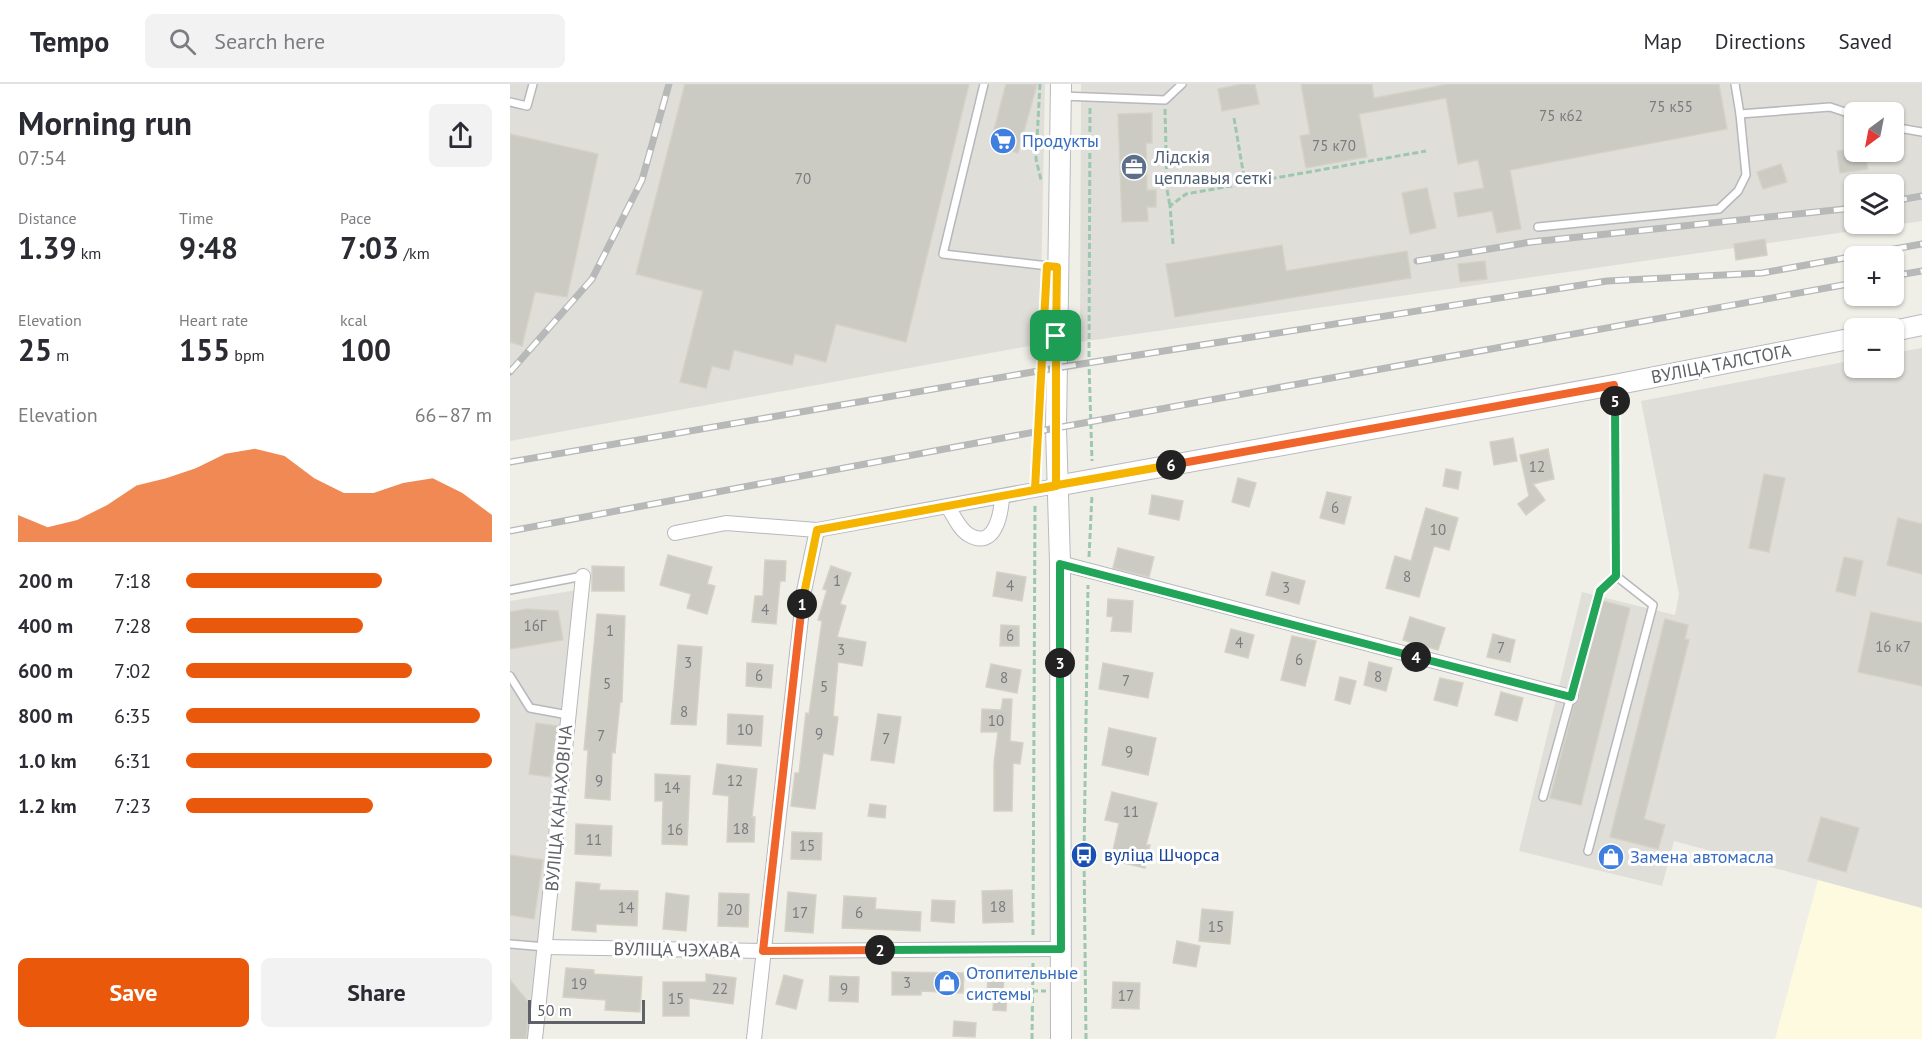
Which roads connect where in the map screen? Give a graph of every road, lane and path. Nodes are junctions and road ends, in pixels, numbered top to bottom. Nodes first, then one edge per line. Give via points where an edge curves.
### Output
1 (533, 84) edge
2 (984, 84) edge
3 (1040, 84) edge
4 (1182, 84) edge
5 (1736, 84) edge
6 (1061, 90) edge
7 (1165, 100) junction
8 (510, 102) edge
9 (1844, 112) edge
10 (1740, 114) junction
11 (1234, 118) dead end
12 (1904, 129) edge
13 (1922, 132) edge
14 (1426, 151) dead end
15 (1245, 183) junction
16 (1042, 184) dead end
17 (1170, 206) junction
18 (1538, 227) dead end
19 (1173, 244) dead end
20 (1057, 267) junction
21 (1922, 325) edge
22 (1904, 329) edge
23 (1844, 340) edge
24 (1614, 385) junction
25 (1038, 422) dead end
26 (1056, 486) junction
27 (1035, 489) junction
28 (1002, 497) junction
29 (948, 507) junction
30 (817, 530) junction
31 (675, 533) dead end
32 (1060, 564) junction
33 (583, 576) joint
34 (1616, 576) junction
35 (510, 590) edge
36 (510, 676) edge
37 (1571, 697) junction
38 (568, 715) junction
39 (1543, 797) dead end
40 (1587, 850) dead end
41 (510, 944) edge
42 (546, 947) junction
43 (1033, 949) junction
44 (1061, 949) junction
45 (763, 951) junction
46 (535, 1039) edge
47 (754, 1039) edge
48 (1032, 1039) edge
49 (1061, 1039) edge

1 - 8 lane via 526,106
2 - 20 lane via 944,254
3 - 16 path via 1036,159
4 - 7 lane
5 - 10 lane
6 - 7 lane
6 - 20 main road
7 - 17 path
9 - 10 lane via 1830,107
10 - 18 lane via 1746,175 1738,191 1719,209
11 - 15 path
12 - 13 lane
14 - 15 path
15 - 17 path via 1186,194
17 - 19 path
20 - 26 main road
21 - 22 main road
23 - 24 main road, ВУЛІЦА ТАЛСТОГА
24 - 26 main road, ВУЛІЦА ТАЛСТОГА
24 - 34 lane
25 - 27 path
26 - 27 street
26 - 32 main road
27 - 28 street
27 - 43 path
28 - 29 street
28 - 29 street via 997,528 978,538 967,534
29 - 30 street
30 - 31 street via 726,524
30 - 45 street via 804,591
32 - 37 street
32 - 44 main road
33 - 35 lane
33 - 38 street, ВУЛІЦА КАНАХОВІЧА
34 - 37 lane via 1600,591
34 - 40 lane via 1653,605
36 - 38 lane via 530,708
37 - 39 lane
38 - 42 street, ВУЛІЦА КАНАХОВІЧА
41 - 42 lane
42 - 45 street, ВУЛІЦА ЧЭХАВА
42 - 46 street, ВУЛІЦА КАНАХОВІЧА
43 - 44 street, ВУЛІЦА ЧЭХАВА
43 - 45 street, ВУЛІЦА ЧЭХАВА
43 - 48 path
44 - 49 main road
45 - 47 street

